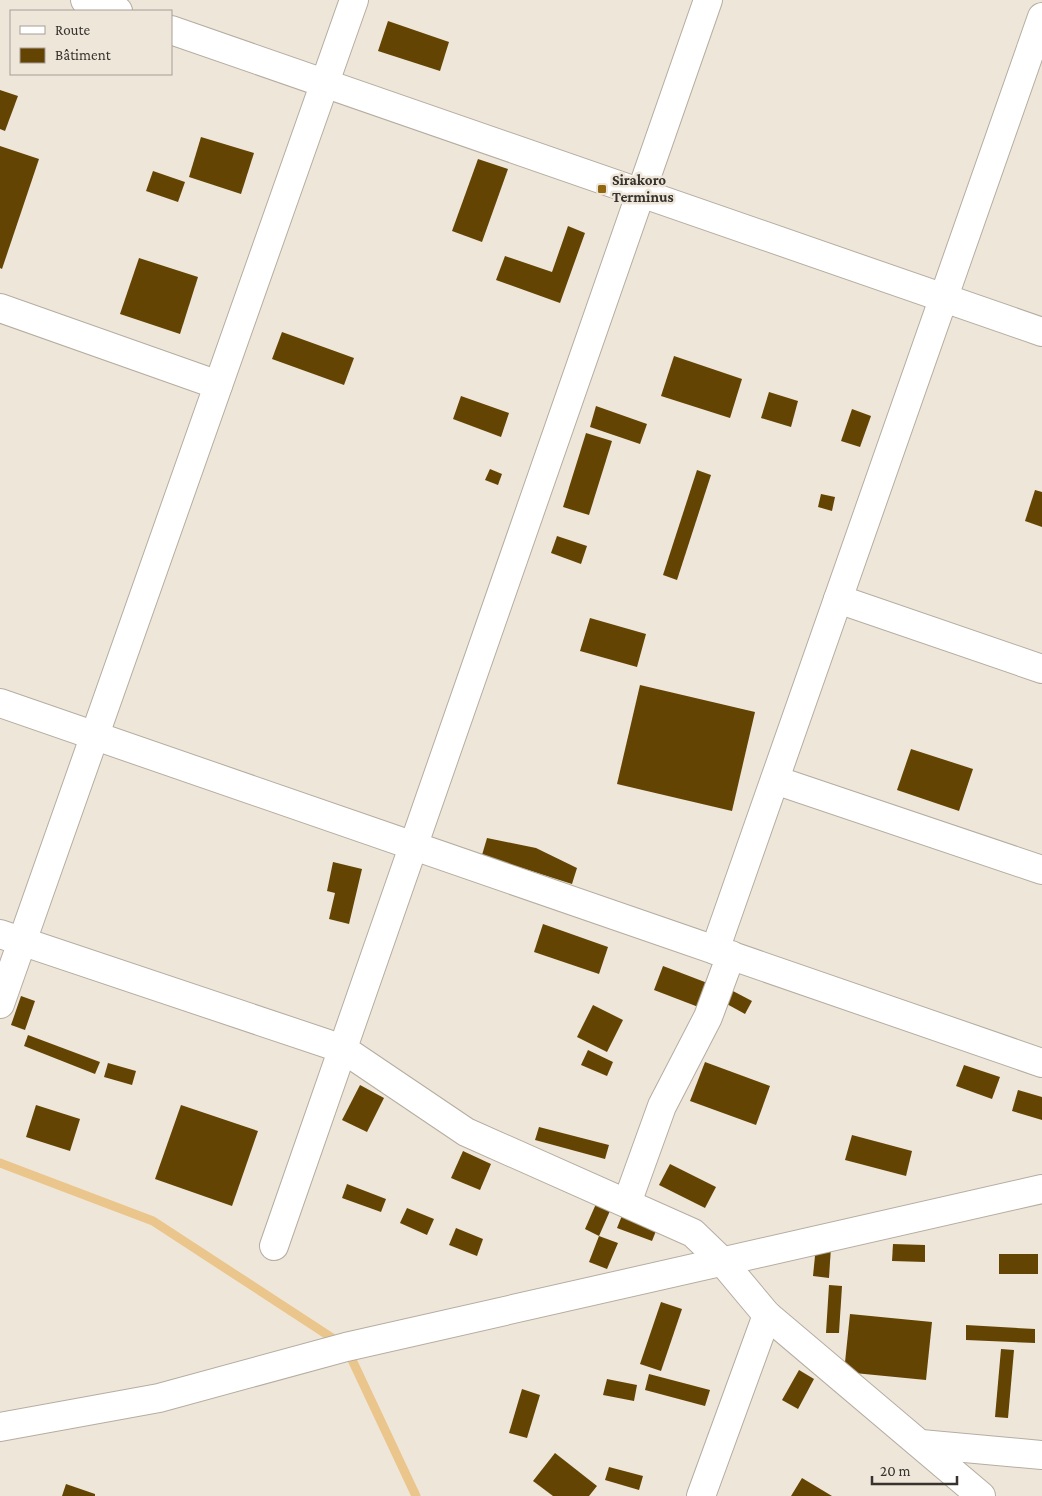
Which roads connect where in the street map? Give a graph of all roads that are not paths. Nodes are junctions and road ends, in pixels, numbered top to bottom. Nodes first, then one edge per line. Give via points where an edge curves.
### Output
1 (85, 0) edge
2 (354, 0) edge
3 (708, 0) edge
4 (115, 10) edge
5 (1042, 17) edge
6 (172, 30) edge
7 (324, 83) junction
8 (641, 193) junction
9 (943, 298) junction
10 (0, 308) edge
11 (1042, 332) edge
12 (218, 385) junction
13 (838, 599) junction
14 (1042, 669) edge
15 (0, 703) edge
16 (94, 736) junction
17 (775, 780) junction
18 (413, 846) junction
19 (1042, 870) edge
20 (11, 938) edge
21 (723, 953) junction
22 (0, 1004) edge
23 (343, 1049) junction
24 (1042, 1063) edge
25 (1042, 1189) edge
26 (627, 1203) junction
27 (274, 1246) dead end
28 (721, 1260) junction
29 (767, 1314) junction
30 (0, 1427) edge
31 (920, 1444) junction
32 (1042, 1455) edge
33 (701, 1496) edge
34 (981, 1496) edge

1 - 4 street
2 - 7 street
3 - 8 street
5 - 9 street
6 - 7 street
7 - 8 street
7 - 12 street
8 - 9 street
8 - 18 street
9 - 11 street
9 - 13 street
10 - 12 street
12 - 16 street
13 - 14 street
13 - 17 street
15 - 16 street
16 - 18 street
16 - 20 street
17 - 19 street
17 - 21 street
18 - 21 street
18 - 23 street
20 - 22 street
20 - 23 street
21 - 24 street
21 - 26 street via 708,1017 662,1106
23 - 26 street via 466,1132
23 - 27 street
25 - 28 street
26 - 28 street via 692,1233
28 - 29 street
28 - 30 street via 346,1346 159,1398
29 - 31 street
29 - 33 street
31 - 32 street
31 - 34 street

